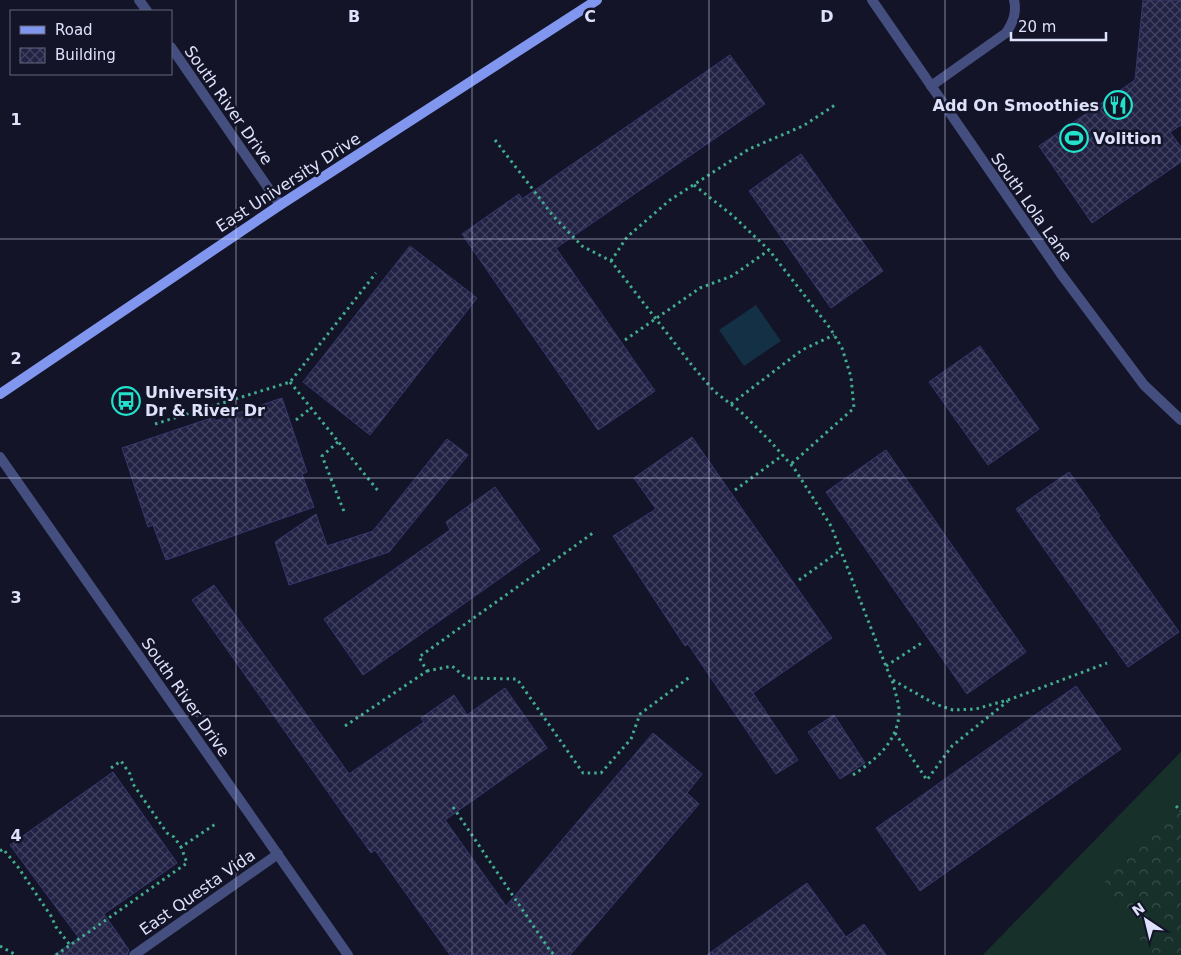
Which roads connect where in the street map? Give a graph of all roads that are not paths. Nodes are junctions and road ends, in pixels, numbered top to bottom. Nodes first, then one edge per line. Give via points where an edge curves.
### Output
1 (597, 0) edge
2 (872, 0) edge
3 (1014, 0) edge
4 (172, 48) edge
5 (931, 86) junction
6 (280, 205) junction
7 (0, 394) edge
8 (1181, 420) edge
9 (0, 457) edge
10 (278, 854) junction
11 (134, 955) edge
12 (348, 955) edge

1 - 6 main road, East University Drive
2 - 5 street, South Lola Lane
3 - 5 street via 1014,20 1006,33
4 - 6 street, South River Drive
5 - 8 street, South Lola Lane via 1061,274 1138,378
6 - 7 main road, East University Drive
9 - 10 street, South River Drive
10 - 11 street, East Questa Vida
10 - 12 street, South River Drive

